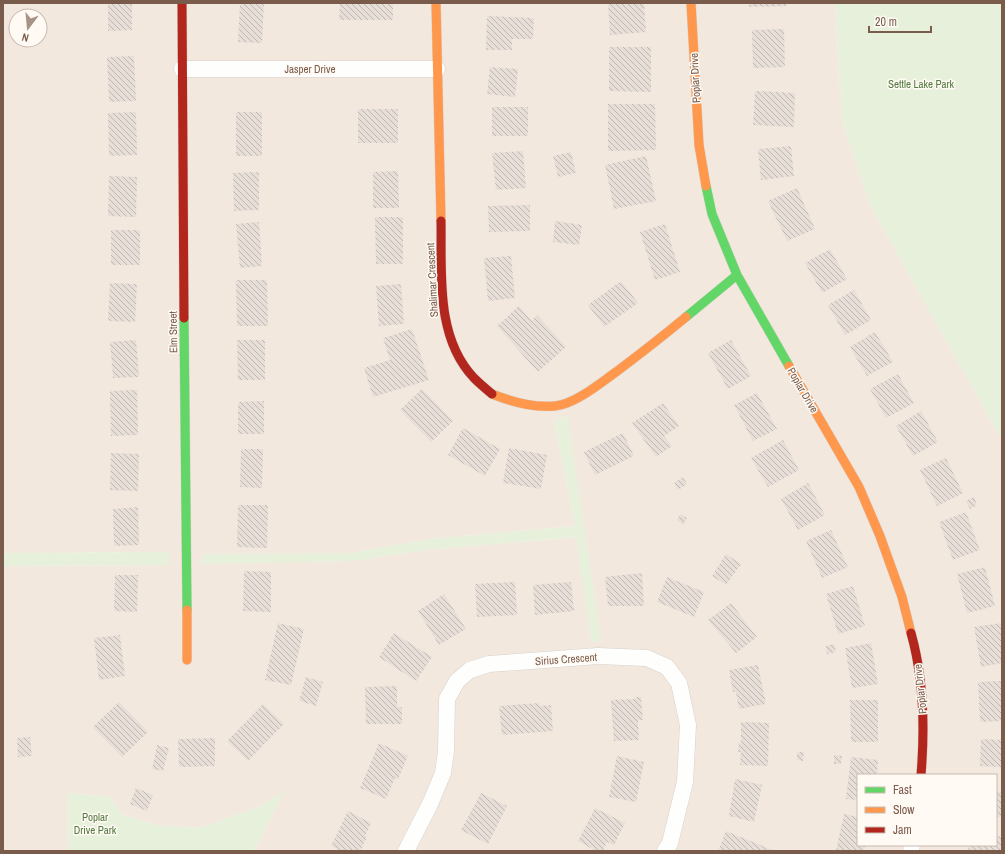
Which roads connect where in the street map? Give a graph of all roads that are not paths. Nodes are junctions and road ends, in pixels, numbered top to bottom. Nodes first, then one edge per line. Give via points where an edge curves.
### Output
1 (182, 3) edge
2 (436, 3) edge
3 (691, 3) edge
4 (437, 68) junction
5 (182, 69) junction
6 (737, 275) junction
7 (187, 660) dead end
8 (921, 774) edge
9 (406, 851) edge
10 (665, 851) edge

1 - 5 street, Elm Street
2 - 4 street, Shalimar Crescent
3 - 6 street, Poplar Drive via 699,145 705,181 712,214
4 - 5 street, Jasper Drive
4 - 6 street, Shalimar Crescent via 443,297 447,328 459,357 473,377 492,394 529,405 556,406 579,398 651,346
5 - 7 street, Elm Street
6 - 8 street, Poplar Drive via 859,487 880,536 902,597 916,650 923,701
9 - 10 street, Sirius Crescent via 443,773 447,699 457,681 470,670 489,664 598,656 647,658 667,667 679,683 688,725 685,782 670,843

